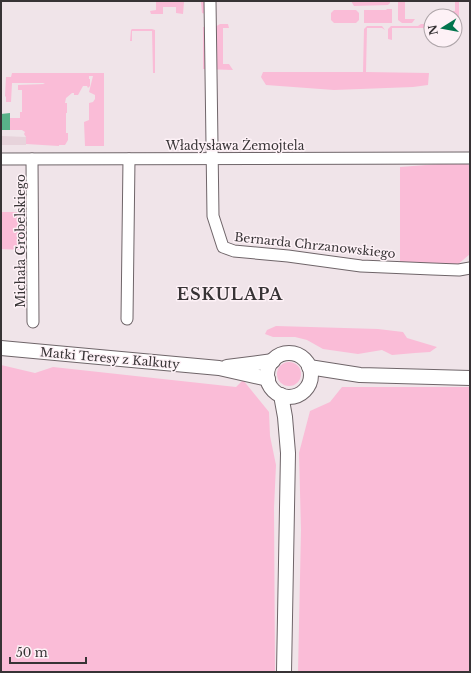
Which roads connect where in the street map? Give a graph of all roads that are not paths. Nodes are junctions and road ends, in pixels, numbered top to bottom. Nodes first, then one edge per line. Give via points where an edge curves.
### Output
1 (210, 1) edge
2 (470, 158) edge
3 (1, 159) edge
4 (32, 159) junction
5 (129, 159) junction
6 (212, 159) junction
7 (470, 268) edge
8 (126, 319) dead end
9 (33, 322) dead end
10 (1, 348) edge
11 (272, 361) junction
12 (309, 367) junction
13 (219, 368) junction
14 (360, 375) junction
15 (470, 378) edge
16 (268, 379) junction
17 (310, 382) junction
18 (281, 395) junction
19 (297, 395) junction
20 (288, 452) junction
21 (284, 672) edge

1 - 6 street
2 - 6 street, Władysława Żemojtela
3 - 4 street, Władysława Żemojtela
4 - 5 street, Władysława Żemojtela
4 - 9 street, Michała Grobelskiego
5 - 6 street, Władysława Żemojtela
5 - 8 street
6 - 7 street, Bernarda Chrzanowskiego via 213,216 223,247 234,251 362,266 432,270
10 - 13 street, Matki Teresy z Kalkuty
11 - 12 street via 285,353 292,353 304,359
11 - 13 street, Matki Teresy z Kalkuty
11 - 16 street via 269,365
12 - 14 street
12 - 17 street
13 - 16 street, Matki Teresy z Kalkuty
14 - 15 street
14 - 17 street
16 - 18 street via 270,386
17 - 19 street via 305,390
18 - 19 street
18 - 20 street
19 - 20 street
20 - 21 street

